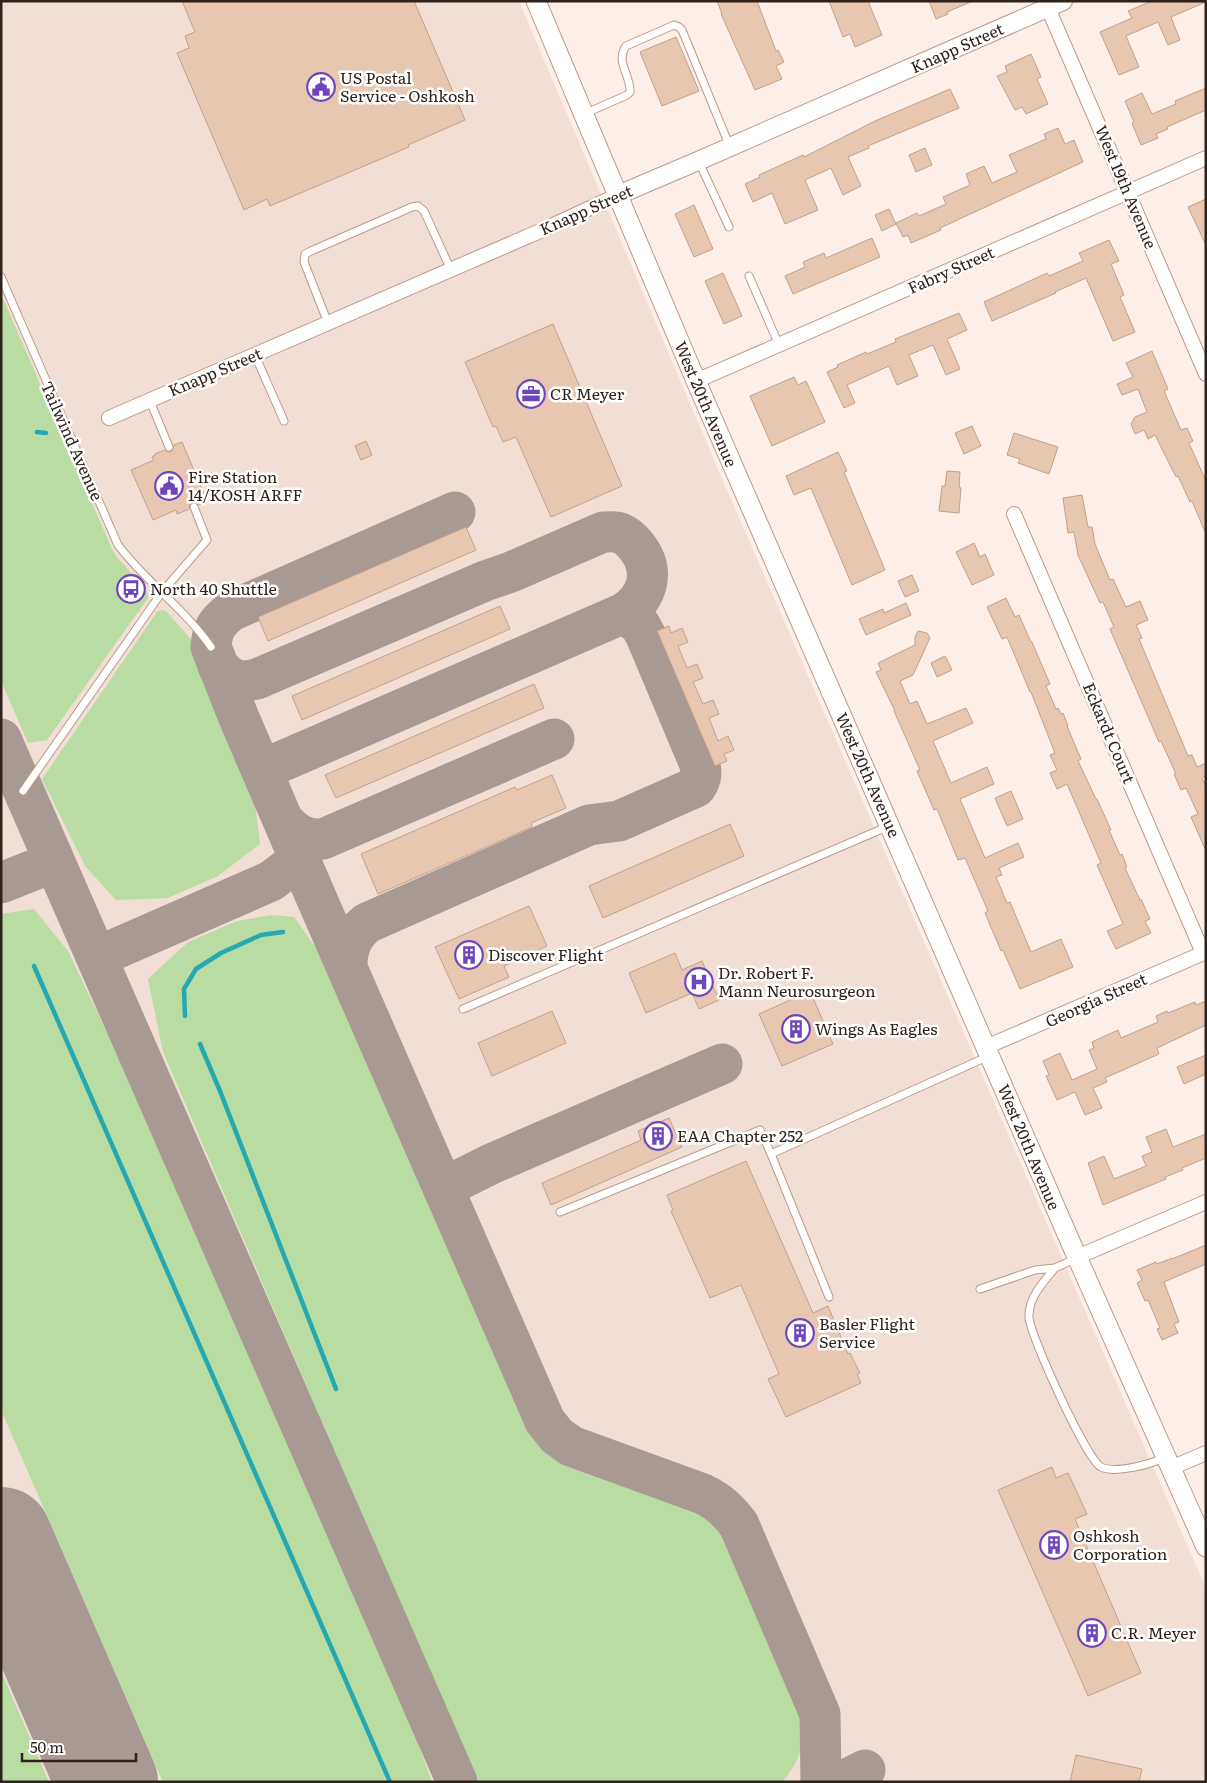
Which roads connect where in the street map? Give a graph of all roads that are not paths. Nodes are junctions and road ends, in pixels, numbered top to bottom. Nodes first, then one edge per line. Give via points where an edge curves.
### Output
1 (536, 1) edge
2 (1052, 3) edge
3 (583, 114) junction
4 (730, 147) junction
5 (1206, 158) edge
6 (698, 161) junction
7 (1128, 192) junction
8 (618, 195) junction
9 (729, 227) dead end
10 (451, 270) junction
11 (748, 276) dead end
12 (1, 277) edge
13 (328, 323) junction
14 (779, 345) junction
15 (256, 355) junction
16 (1206, 374) edge
17 (696, 381) junction
18 (150, 401) junction
19 (109, 418) dead end
20 (284, 421) dead end
21 (170, 447) dead end
22 (194, 507) dead end
23 (1014, 514) dead end
24 (162, 592) junction
25 (211, 647) dead end
26 (23, 791) dead end
27 (890, 826) junction
28 (1205, 952) edge
29 (463, 1009) dead end
30 (988, 1051) junction
31 (771, 1154) junction
32 (1206, 1202) edge
33 (560, 1212) dead end
34 (1077, 1257) junction
35 (1055, 1268) junction
36 (980, 1289) dead end
37 (829, 1297) dead end
38 (1206, 1453) edge
39 (1169, 1462) junction
40 (1206, 1547) edge

1 - 3 main road, West 20th Avenue
2 - 4 street, Knapp Street
2 - 7 street, West 19th Avenue
3 - 4 lane via 630,92 622,60 626,46 674,25 679,26
3 - 8 main road, West 20th Avenue
4 - 6 street, Knapp Street
5 - 7 street, Fabry Street
6 - 8 street, Knapp Street
6 - 9 lane
7 - 14 street, Fabry Street
7 - 16 street, West 19th Avenue
8 - 10 street, Knapp Street
8 - 17 main road, West 20th Avenue
10 - 13 street, Knapp Street
10 - 13 lane via 424,210 412,207 305,254 304,262
11 - 14 lane
12 - 24 lane, Tailwind Avenue via 118,545
13 - 15 street, Knapp Street
14 - 17 street, Fabry Street
15 - 18 street, Knapp Street
15 - 20 lane
17 - 27 main road, West 20th Avenue
18 - 19 street, Knapp Street
18 - 21 lane
22 - 24 lane via 207,540
23 - 28 street, Eckardt Court
24 - 25 lane, Tailwind Avenue
24 - 26 lane
27 - 29 lane
27 - 30 main road, West 20th Avenue
28 - 30 street, Georgia Street
30 - 31 lane
30 - 34 main road, West 20th Avenue
31 - 33 lane via 760,1130
31 - 37 lane
32 - 34 street
34 - 35 lane
34 - 39 main road, West 20th Avenue
35 - 36 lane via 1035,1270
35 - 39 lane via 1037,1290 1032,1302 1031,1327 1089,1453 1099,1466 1108,1469
38 - 39 street
39 - 40 main road, West 20th Avenue

